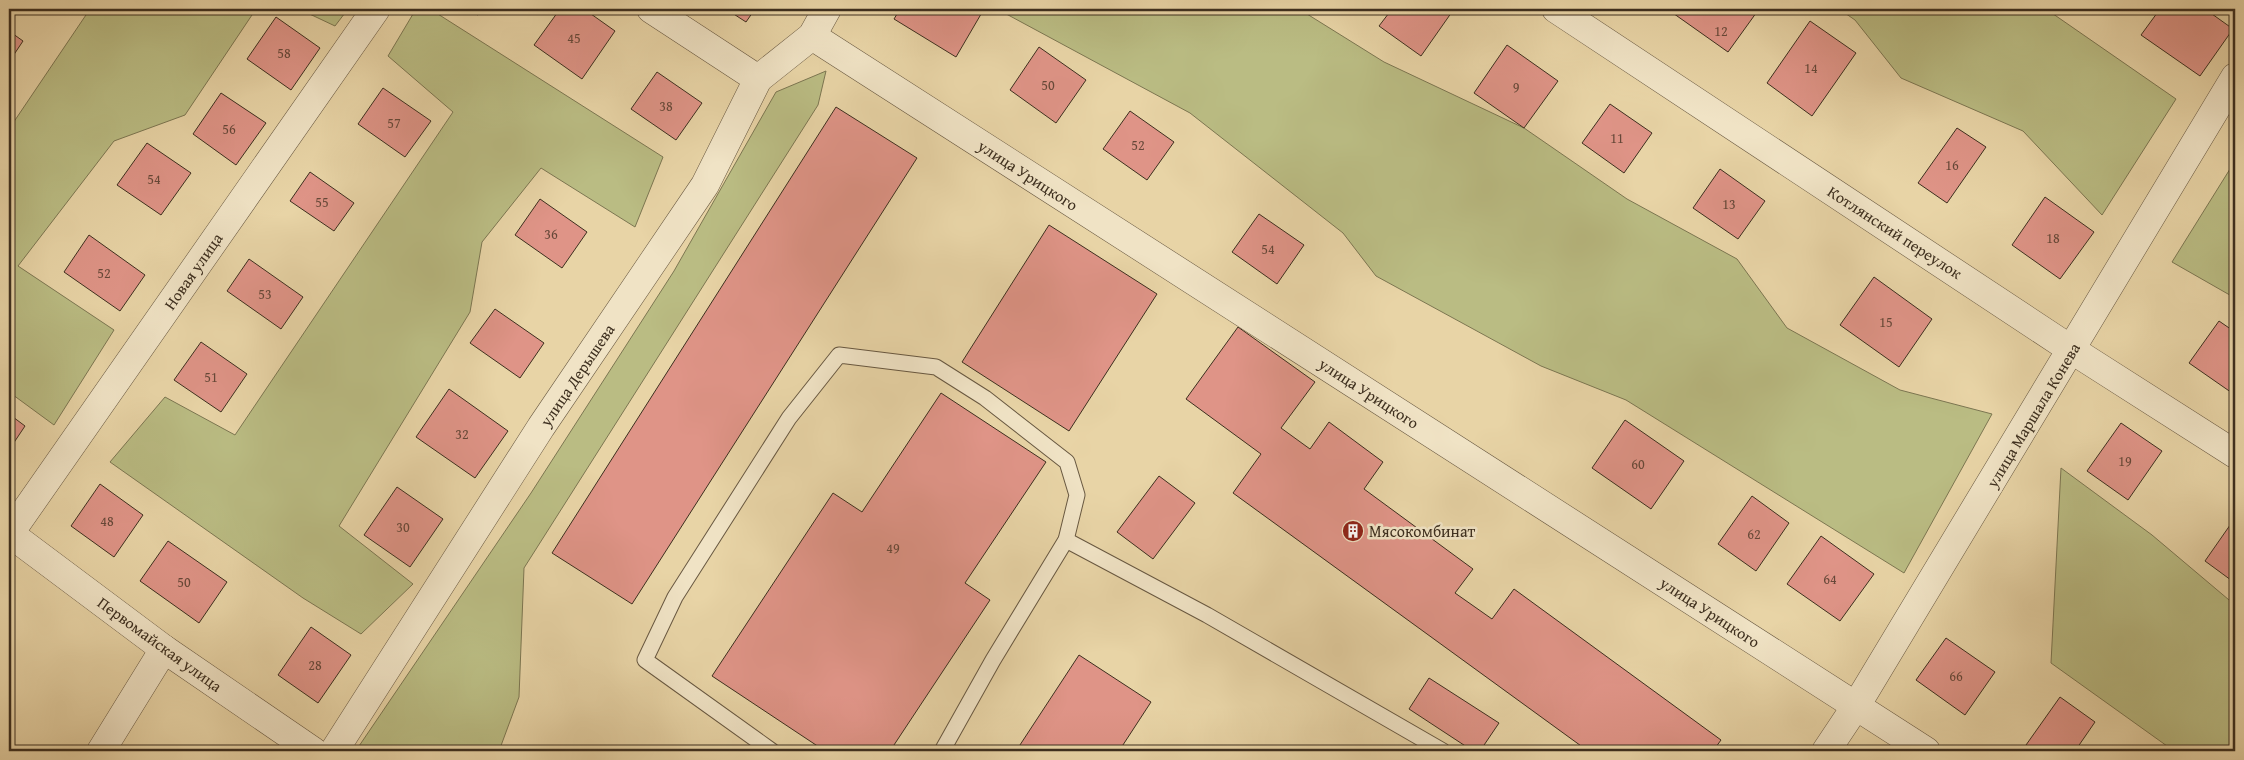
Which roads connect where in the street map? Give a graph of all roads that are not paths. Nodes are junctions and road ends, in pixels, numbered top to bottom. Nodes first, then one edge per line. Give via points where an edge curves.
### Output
1 (376, 9) edge
2 (651, 9) edge
3 (827, 9) edge
4 (1556, 9) edge
5 (812, 36) junction
6 (2235, 77) edge
7 (758, 79) junction
8 (2072, 350) junction
9 (2235, 454) edge
10 (9, 533) edge
11 (1066, 540) junction
12 (164, 649) junction
13 (1856, 706) junction
14 (102, 751) edge
15 (313, 751) edge
16 (334, 751) edge
17 (772, 751) edge
18 (942, 751) edge
19 (1443, 751) edge
20 (1826, 751) edge
21 (1926, 751) edge

1 - 10 street, Новая улица
2 - 7 street
3 - 5 street, улица Дерышева
4 - 8 street, Котлянский переулок
5 - 7 street, улица Дерышева
5 - 13 street, улица Урицкого
6 - 8 street, улица Маршала Конева
7 - 16 street, улица Дерышева via 704,185 542,427
8 - 9 street, Котлянский переулок
8 - 13 street, улица Маршала Конева
10 - 12 street, Первомайская улица
11 - 17 lane via 1078,495 1067,462 985,398 936,367 839,355 789,418 691,572 645,660
11 - 18 lane
11 - 19 lane via 1207,615
12 - 14 street
12 - 15 street, Первомайская улица
13 - 20 street, улица Маршала Конева
13 - 21 street, улица Урицкого

